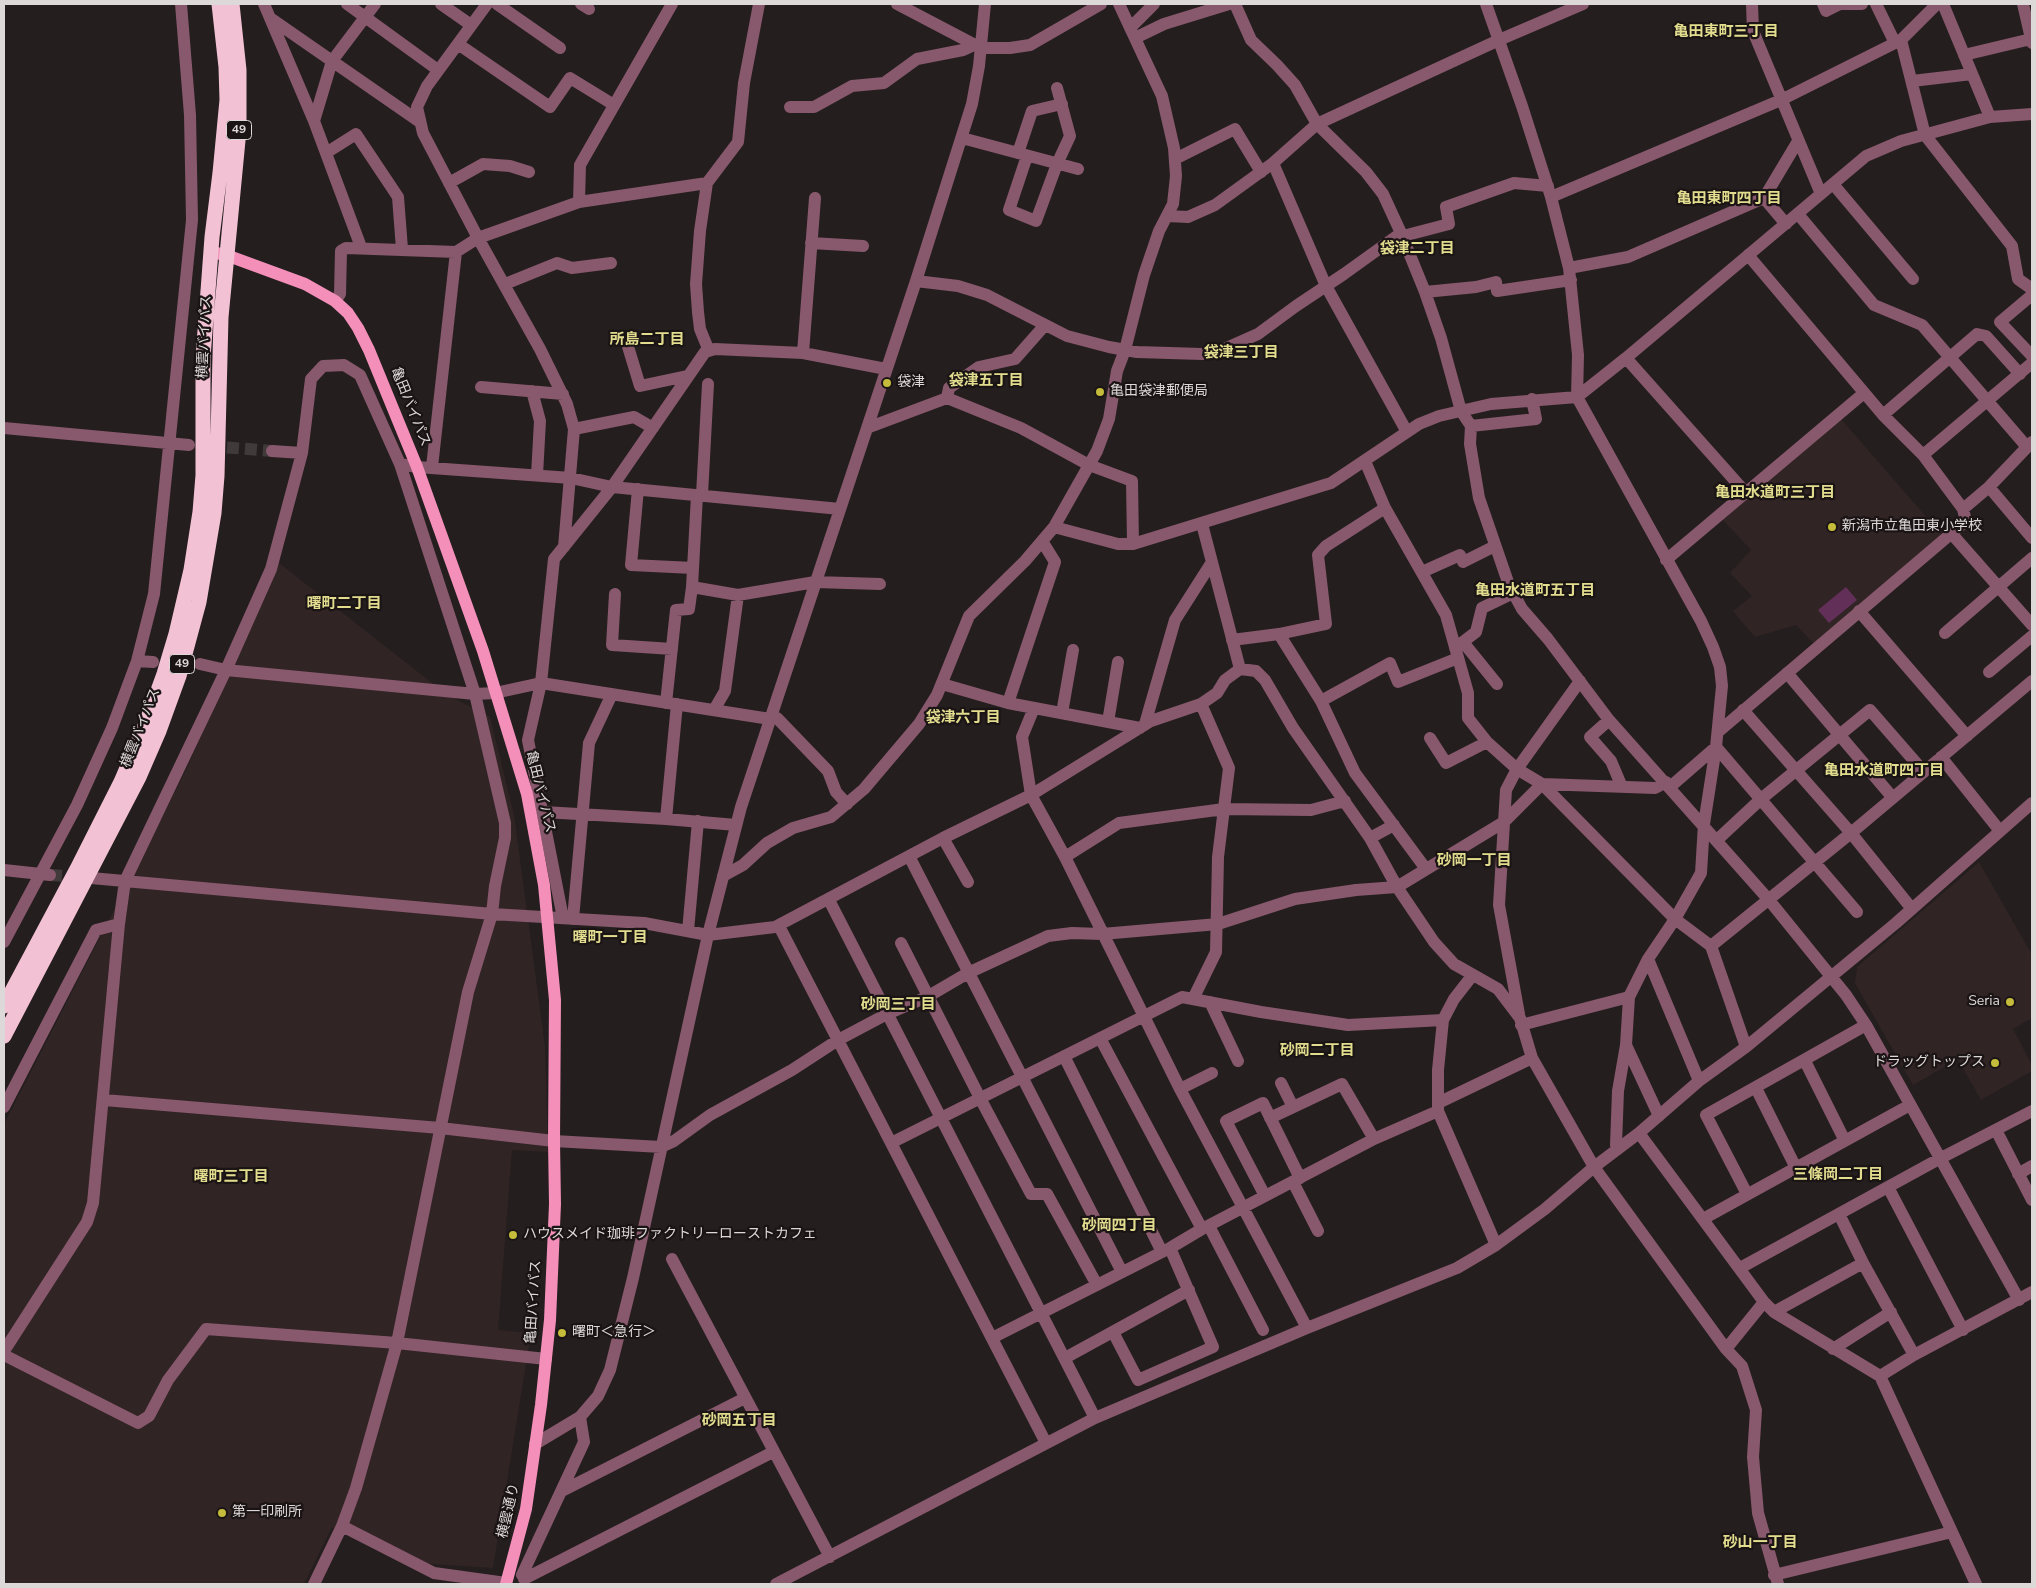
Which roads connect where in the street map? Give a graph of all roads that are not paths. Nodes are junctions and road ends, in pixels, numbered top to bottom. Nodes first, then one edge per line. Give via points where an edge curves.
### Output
1 (181, 4) edge
2 (219, 4) edge
3 (232, 4) edge
4 (264, 4) edge
5 (347, 4) edge
6 (375, 4) edge
7 (441, 4) edge
8 (487, 4) edge
9 (497, 4) edge
10 (672, 4) edge
11 (759, 4) edge
12 (897, 4) edge
13 (985, 4) edge
14 (1101, 4) edge
15 (1118, 4) edge
16 (1154, 4) edge
17 (1229, 4) edge
18 (1235, 4) edge
19 (1486, 4) edge
20 (1549, 4) edge
21 (1583, 4) edge
22 (1752, 4) edge
23 (1823, 4) edge
24 (1862, 4) edge
25 (1876, 4) edge
26 (1937, 4) edge
27 (1943, 4) edge
28 (2023, 4) edge
29 (1555, 16) junction
30 (365, 17) junction
31 (270, 18) junction
32 (471, 25) junction
33 (1132, 33) junction
34 (1499, 40) junction
35 (2032, 41) edge
36 (1898, 42) junction
37 (458, 44) junction
38 (978, 47) junction
39 (560, 48) dead end
40 (1964, 55) junction
41 (332, 61) junction
42 (438, 70) junction
43 (1972, 74) junction
44 (1912, 82) junction
45 (1057, 88) dead end
46 (1781, 100) junction
47 (1062, 104) junction
48 (614, 105) junction
49 (790, 107) dead end
50 (2032, 114) edge
51 (1990, 117) junction
52 (314, 121) junction
53 (420, 122) junction
54 (1317, 124) junction
55 (1926, 135) junction
56 (962, 138) junction
57 (1798, 141) junction
58 (326, 153) junction
59 (1023, 154) junction
60 (1175, 159) junction
61 (1273, 163) junction
62 (1057, 164) junction
63 (1078, 169) dead end
64 (528, 172) dead end
65 (1260, 172) junction
66 (449, 183) junction
67 (707, 183) junction
68 (1833, 184) junction
69 (1549, 192) junction
70 (1822, 194) junction
71 (815, 198) dead end
72 (1764, 198) junction
73 (578, 202) junction
74 (1798, 214) junction
75 (1167, 216) junction
76 (1786, 224) junction
77 (1402, 234) junction
78 (478, 238) junction
79 (811, 242) junction
80 (863, 246) dead end
81 (190, 247) junction
82 (362, 247) junction
83 (402, 249) junction
84 (211, 252) junction
85 (456, 252) junction
86 (226, 255) junction
87 (1748, 255) junction
88 (611, 263) dead end
89 (1570, 274) junction
90 (1913, 279) dead end
91 (916, 281) junction
92 (505, 284) junction
93 (1326, 286) junction
94 (2032, 289) edge
95 (1425, 292) junction
96 (2032, 295) edge
97 (335, 301) junction
98 (1045, 325) junction
99 (626, 340) dead end
100 (1125, 350) junction
101 (709, 351) junction
102 (803, 353) junction
103 (2032, 356) edge
104 (1626, 358) junction
105 (1950, 358) junction
106 (2032, 363) edge
107 (886, 369) junction
108 (2020, 374) junction
109 (687, 376) junction
110 (708, 384) dead end
111 (481, 387) dead end
112 (532, 391) junction
113 (1864, 393) junction
114 (563, 394) junction
115 (1577, 397) junction
116 (946, 398) junction
117 (1532, 400) junction
118 (1988, 402) junction
119 (1461, 411) junction
120 (1882, 415) junction
121 (1470, 426) junction
122 (4, 428) edge
123 (652, 428) junction
124 (867, 428) junction
125 (574, 429) junction
126 (1407, 432) junction
127 (170, 443) junction
128 (2030, 444) edge
129 (189, 445) dead end
130 (272, 451) tunnel mouth
131 (302, 453) junction
132 (1923, 455) junction
133 (1365, 461) junction
134 (400, 464) junction
135 (1089, 465) junction
136 (417, 467) junction
137 (432, 467) junction
138 (537, 475) junction
139 (571, 478) junction
140 (612, 487) junction
141 (1989, 487) junction
142 (638, 490) junction
143 (1746, 493) junction
144 (700, 495) junction
145 (1385, 508) junction
146 (840, 509) junction
147 (1963, 509) junction
148 (1202, 524) junction
149 (1054, 527) junction
150 (1952, 533) junction
151 (2032, 538) edge
152 (1042, 542) junction
153 (1133, 544) junction
154 (1495, 546) junction
155 (564, 547) junction
156 (2032, 558) edge
157 (1666, 560) junction
158 (1212, 562) junction
159 (693, 568) junction
160 (1422, 572) junction
161 (815, 582) junction
162 (880, 584) dead end
163 (692, 587) junction
164 (1999, 587) junction
165 (615, 594) dead end
166 (1513, 594) junction
167 (738, 596) junction
168 (1859, 611) junction
169 (2032, 625) edge
170 (1279, 634) junction
171 (1945, 634) dead end
172 (2032, 636) edge
173 (1232, 640) junction
174 (672, 649) junction
175 (1459, 649) junction
176 (1073, 650) dead end
177 (137, 661) junction
178 (153, 662) dead end
179 (1118, 662) dead end
180 (200, 664) dead end
181 (226, 670) junction
182 (1240, 670) junction
183 (1787, 672) junction
184 (1989, 672) dead end
185 (1580, 681) junction
186 (2032, 681) edge
187 (541, 683) junction
188 (942, 684) junction
189 (1497, 684) dead end
190 (495, 693) junction
191 (475, 694) junction
192 (612, 694) junction
193 (1321, 701) junction
194 (1008, 703) junction
195 (672, 704) junction
196 (1201, 704) junction
197 (1034, 708) junction
198 (714, 710) junction
199 (1743, 710) junction
200 (1062, 713) junction
201 (770, 719) junction
202 (1609, 720) junction
203 (1108, 722) junction
204 (1143, 726) junction
205 (1718, 732) junction
206 (1840, 735) junction
207 (1967, 736) junction
208 (1430, 738) dead end
209 (1487, 742) junction
210 (1716, 747) junction
211 (1941, 757) junction
212 (1516, 769) junction
213 (1797, 771) junction
214 (1924, 772) junction
215 (1542, 784) junction
216 (1668, 784) junction
217 (1622, 787) junction
218 (1031, 795) junction
219 (1893, 798) junction
220 (1761, 799) junction
221 (1345, 801) junction
222 (2032, 803) edge
223 (846, 804) junction
224 (1224, 809) junction
225 (543, 812) junction
226 (583, 814) junction
227 (666, 818) junction
228 (698, 821) junction
229 (1504, 822) junction
230 (1704, 824) junction
231 (736, 825) junction
232 (1394, 825) junction
233 (2000, 831) junction
234 (1851, 833) junction
235 (943, 838) junction
236 (1370, 838) junction
237 (1717, 840) junction
238 (909, 856) junction
239 (1065, 857) junction
240 (1815, 862) junction
241 (1426, 869) junction
242 (4, 870) edge
243 (44, 874) junction
244 (723, 876) junction
245 (91, 878) tunnel mouth
246 (125, 881) junction
247 (968, 882) dead end
248 (1397, 887) junction
249 (829, 900) junction
250 (1769, 900) junction
251 (1912, 909) junction
252 (1857, 912) dead end
253 (492, 914) junction
254 (547, 917) junction
255 (568, 918) junction
256 (1675, 919) junction
257 (119, 924) junction
258 (1218, 924) junction
259 (779, 926) junction
260 (688, 931) junction
261 (1102, 934) junction
262 (708, 935) junction
263 (4, 942) edge
264 (901, 943) dead end
265 (1711, 946) junction
266 (1648, 960) junction
267 (968, 973) junction
268 (1831, 975) junction
269 (1472, 976) junction
270 (927, 997) junction
271 (1629, 997) junction
272 (1192, 999) junction
273 (1210, 1002) junction
274 (4, 1006) edge
275 (887, 1014) junction
276 (1143, 1016) junction
277 (1443, 1020) junction
278 (1520, 1021) junction
279 (1866, 1026) junction
280 (4, 1036) edge
281 (1100, 1038) junction
282 (838, 1040) junction
283 (1626, 1045) junction
284 (1746, 1046) junction
285 (1064, 1056) junction
286 (1532, 1058) junction
287 (1238, 1061) dead end
288 (1805, 1061) junction
289 (1212, 1073) dead end
290 (1022, 1077) junction
291 (1699, 1081) junction
292 (1281, 1083) dead end
293 (1756, 1088) junction
294 (1180, 1089) junction
295 (980, 1098) junction
296 (104, 1100) junction
297 (1910, 1105) junction
298 (4, 1107) edge
299 (1293, 1107) junction
300 (1438, 1107) junction
301 (2032, 1111) edge
302 (1659, 1116) junction
303 (941, 1118) junction
304 (1270, 1118) junction
305 (440, 1128) junction
306 (1996, 1130) junction
307 (1640, 1133) junction
308 (1374, 1140) junction
309 (1844, 1141) junction
310 (554, 1142) junction
311 (891, 1143) junction
312 (660, 1147) junction
313 (1618, 1149) junction
314 (1939, 1159) junction
315 (2032, 1166) edge
316 (1594, 1167) junction
317 (1796, 1168) junction
318 (2018, 1174) junction
319 (1296, 1180) junction
320 (1888, 1187) junction
321 (1747, 1194) junction
322 (1265, 1196) junction
323 (2032, 1200) edge
324 (1243, 1207) junction
325 (1839, 1214) junction
326 (1702, 1219) junction
327 (1205, 1228) junction
328 (1318, 1231) dead end
329 (1496, 1246) junction
330 (1166, 1250) junction
331 (672, 1259) dead end
332 (1863, 1263) junction
333 (1740, 1268) junction
334 (1122, 1272) junction
335 (1097, 1285) junction
336 (1189, 1290) junction
337 (2032, 1292) edge
338 (2020, 1300) junction
339 (1764, 1302) junction
340 (1774, 1312) junction
341 (1890, 1312) junction
342 (1041, 1313) junction
343 (1307, 1328) junction
344 (1263, 1330) dead end
345 (1963, 1330) junction
346 (1113, 1332) junction
347 (992, 1338) junction
348 (396, 1343) junction
349 (1726, 1349) junction
350 (1833, 1349) junction
351 (4, 1350) edge
352 (4, 1355) edge
353 (1914, 1355) junction
354 (1064, 1358) junction
355 (546, 1359) junction
356 (1880, 1376) junction
357 (745, 1398) junction
358 (580, 1417) junction
359 (1095, 1418) junction
360 (1046, 1442) junction
361 (535, 1444) junction
362 (774, 1452) junction
363 (562, 1491) junction
364 (342, 1526) junction
365 (1952, 1532) junction
366 (830, 1557) junction
367 (513, 1558) junction
368 (524, 1579) edge
369 (1776, 1580) edge
370 (314, 1584) edge
371 (506, 1584) edge
372 (776, 1584) edge
373 (1976, 1584) edge

1 - 81 street via 190,115
2 - 84 highway, 49 via 227,100
3 - 86 highway, 49 via 240,98
4 - 31 street
5 - 30 street
6 - 30 street
7 - 32 street
8 - 32 street
9 - 39 street
10 - 48 street
11 - 67 street via 744,83 738,142
12 - 38 street
13 - 38 street
14 - 38 street via 1030,45
15 - 33 street
16 - 33 street
17 - 33 street
18 - 54 street via 1251,40 1295,85
19 - 34 street
20 - 29 street
21 - 29 street
22 - 46 street via 1753,31
23 - 24 street via 1826,11 1840,4
25 - 36 street
26 - 36 street
27 - 40 street
28 - 35 street
29 - 34 street
30 - 41 street
30 - 42 street
31 - 41 street
31 - 52 street
32 - 37 street
33 - 60 street via 1162,96
34 - 54 street
34 - 69 street
35 - 40 street
36 - 44 street
36 - 46 street
37 - 42 street
37 - 48 street via 550,107 570,78
38 - 49 street via 917,58 884,83 852,86 814,107
38 - 56 street via 972,104
40 - 43 street
41 - 52 street
41 - 53 street
42 - 53 street via 417,106
43 - 44 street
43 - 51 street
44 - 55 street
45 - 47 street
46 - 57 street
46 - 69 street
47 - 59 street via 1032,111
47 - 62 street via 1070,136
48 - 73 street via 580,165
50 - 51 street
51 - 55 street
52 - 58 street
53 - 66 street
54 - 61 street
54 - 77 street via 1377,186
55 - 68 street via 1901,141 1866,156
55 - 94 street via 2012,246 2018,278
56 - 59 street
56 - 91 street
57 - 70 street
57 - 72 street
58 - 82 street
58 - 83 street via 356,134 398,197
59 - 62 street
59 - 62 street via 1009,210 1036,221
60 - 65 street via 1235,129
60 - 75 street via 1173,204
61 - 65 street
61 - 93 street
62 - 63 street
64 - 66 street via 510,166 482,164
65 - 75 street via 1214,206 1188,217
66 - 78 street
67 - 73 street
67 - 101 street via 696,284 700,329
68 - 70 street
68 - 90 street
69 - 77 street via 1514,183 1446,207 1449,224
69 - 89 street
70 - 74 street
71 - 79 street
72 - 76 street
72 - 89 street via 1628,257
73 - 78 street
74 - 76 street
74 - 105 street via 1874,305 1922,325
75 - 100 street via 1158,231 1144,275
76 - 87 street
77 - 93 street
77 - 95 street
78 - 85 street
78 - 92 street
79 - 80 street
79 - 102 street
81 - 84 street
81 - 127 street
82 - 83 street
82 - 97 street via 341,251 340,294
83 - 85 street
84 - 86 main road, 亀田バイパス
84 - 274 highway, 横雲バイパス / 49 via 203,358 200,512 176,634 145,726 121,782
85 - 137 street
86 - 97 main road, 亀田バイパス via 305,284
86 - 280 highway, 横雲バイパス / 49 via 214,513 190,637 159,731 139,777
87 - 104 street
87 - 113 street
88 - 92 street via 572,268 557,263
89 - 95 street via 1497,291 1496,282
89 - 115 street via 1578,355
91 - 98 street via 958,286 987,295
91 - 107 street
92 - 114 street
93 - 100 street via 1258,334 1222,350 1202,354
93 - 126 street
95 - 119 street
96 - 103 street via 2000,322
97 - 136 main road, 亀田バイパス via 348,313 369,350
98 - 100 street via 1067,336
98 - 116 street via 1015,359 980,367 949,388
99 - 109 street via 640,386
100 - 135 street via 1117,370 1109,420
101 - 102 street
101 - 109 street
102 - 107 street
104 - 115 street
104 - 143 street
105 - 108 street via 1977,334 1986,336
105 - 118 street
105 - 120 street
106 - 108 street
107 - 124 street
108 - 118 street
109 - 123 street
110 - 144 street
111 - 112 street
112 - 114 street
112 - 138 street via 540,421
113 - 120 street
113 - 143 street
114 - 125 street
115 - 117 street
115 - 157 street
116 - 124 street
116 - 135 street via 1021,428
117 - 119 street
117 - 121 street via 1536,419
118 - 128 street
118 - 132 street
119 - 121 street
119 - 126 street via 1439,416
120 - 132 street
121 - 154 street via 1479,498
122 - 127 street
123 - 125 street via 634,417
123 - 140 street
124 - 146 street
125 - 139 street
126 - 133 street
127 - 129 street
127 - 177 street via 154,594
128 - 141 street
130 - 131 street
131 - 134 street via 311,379 323,366 344,365 360,375
131 - 181 street via 272,569
132 - 147 street
133 - 145 street
133 - 148 street via 1331,483
134 - 136 street
134 - 191 street
135 - 149 street
135 - 153 street via 1132,481
136 - 137 street
136 - 190 main road, 亀田バイパス
137 - 138 street
138 - 139 street
139 - 140 street
139 - 155 street
140 - 142 street
140 - 155 street
141 - 147 street
141 - 151 street
142 - 144 street
142 - 159 street via 631,565
143 - 157 street
144 - 146 street
144 - 159 street
145 - 160 street
145 - 170 street via 1326,546 1318,555 1326,624
146 - 161 street
147 - 150 street via 1966,521
148 - 153 street
148 - 158 street
149 - 152 street
149 - 153 street via 1118,544
150 - 164 street
150 - 168 street
152 - 188 street via 969,616
152 - 194 street via 1055,562
154 - 160 street via 1463,562 1460,555
154 - 166 street
155 - 187 street via 554,559
156 - 164 street
157 - 205 street via 1701,621 1720,666 1722,686
158 - 173 street
158 - 204 street via 1175,620
159 - 163 street
160 - 175 street via 1446,615
161 - 162 street
161 - 167 street
161 - 201 street
163 - 167 street
163 - 174 street via 689,609 676,610
164 - 169 street
164 - 171 street
165 - 174 street via 612,645
166 - 175 street via 1482,608 1476,632
166 - 185 street
167 - 198 street via 725,691
168 - 183 street
168 - 207 street
170 - 173 street
170 - 193 street
172 - 184 street
173 - 182 street
174 - 195 street
175 - 189 street
175 - 193 street via 1398,682 1390,663
175 - 209 street via 1468,693 1468,718
176 - 200 street
177 - 178 street
177 - 243 street via 112,728
179 - 203 street
180 - 181 street
181 - 191 street
181 - 246 street
182 - 196 street
182 - 221 street via 1256,671 1265,680 1293,728
183 - 199 street
183 - 206 street
185 - 202 street
185 - 212 street
186 - 207 street
187 - 190 street
187 - 192 street
187 - 225 street via 528,740
188 - 194 street
188 - 223 street via 919,724 864,789
190 - 191 street
190 - 254 main road, 亀田バイパス via 527,794
191 - 253 street via 506,838
192 - 195 street
192 - 226 street via 589,743
193 - 232 street via 1355,773
194 - 197 street
195 - 198 street
195 - 227 street
196 - 204 street
196 - 224 street via 1229,768
197 - 200 street
197 - 218 street via 1022,737
198 - 201 street
199 - 205 street
199 - 213 street
200 - 203 street
201 - 223 street via 777,718 828,771 836,792
201 - 231 street
202 - 216 street
202 - 217 street via 1590,737 1611,761
203 - 204 street
204 - 218 street
205 - 210 street
206 - 213 street
206 - 214 street via 1870,710
206 - 219 street
207 - 211 street
208 - 209 street via 1446,764
209 - 212 street
210 - 216 street
210 - 220 street
210 - 230 street
211 - 214 street
211 - 233 street
212 - 215 street
212 - 229 street via 1506,790
213 - 220 street
213 - 234 street
214 - 219 street
215 - 217 street
215 - 229 street
215 - 256 street
216 - 217 street via 1655,788
216 - 230 street
218 - 235 street
218 - 239 street
219 - 234 street
220 - 237 street
220 - 240 street
221 - 224 street via 1312,810
221 - 236 street
222 - 233 street
223 - 244 street via 831,817 793,828 767,843 743,865
224 - 239 street via 1119,823
224 - 258 street via 1218,856
225 - 226 street
225 - 255 street
226 - 227 street
226 - 255 street
227 - 228 street
228 - 231 street
228 - 260 street
229 - 241 street
229 - 278 street via 1499,905
230 - 237 street
230 - 256 street via 1702,873
231 - 244 street
232 - 236 street
232 - 241 street
233 - 251 street
234 - 240 street
234 - 251 street
235 - 238 street
235 - 247 street
236 - 248 street
237 - 250 street
238 - 249 street
238 - 267 street
239 - 261 street
240 - 250 street
240 - 252 street
241 - 248 street
242 - 243 street
243 - 263 street
244 - 262 street
245 - 246 street
246 - 253 street
246 - 257 street
248 - 258 street via 1295,899
248 - 269 street via 1434,942 1454,964
249 - 259 street
249 - 275 street
250 - 265 street
250 - 268 street
251 - 268 street
253 - 254 street
253 - 305 street via 468,992
254 - 255 street
254 - 310 main road, 亀田バイパス via 555,1000
255 - 260 street via 644,922
256 - 265 street
256 - 266 street
257 - 296 street
257 - 298 street via 96,930
258 - 261 street
258 - 272 street via 1216,952
259 - 262 street
259 - 282 street
260 - 262 street
261 - 267 street via 1048,936
261 - 276 street
262 - 312 street
264 - 270 street
265 - 284 street
266 - 271 street
266 - 291 street
267 - 270 street
267 - 290 street
268 - 279 street
268 - 284 street
269 - 277 street
269 - 278 street via 1498,989
270 - 275 street
270 - 295 street
271 - 278 street
271 - 283 street
272 - 273 street
272 - 276 street via 1182,997
273 - 277 street via 1348,1026
273 - 287 street
275 - 282 street
275 - 303 street
276 - 281 street
276 - 294 street
277 - 300 street
278 - 286 street
279 - 288 street
279 - 297 street
281 - 285 street
281 - 327 street
282 - 311 street
282 - 312 street
283 - 302 street
283 - 313 street via 1618,1091
284 - 291 street
285 - 290 street
285 - 330 street
286 - 300 street
286 - 316 street
288 - 293 street
288 - 309 street
289 - 294 street
290 - 295 street
290 - 334 street
291 - 302 street
292 - 299 street
293 - 317 street
293 - 321 street via 1706,1115
294 - 324 street
295 - 303 street
295 - 335 street via 1031,1194 1047,1194
296 - 305 street
296 - 351 street via 93,1203 87,1222
297 - 309 street
297 - 314 street
299 - 304 street
299 - 308 street via 1342,1084
300 - 308 street
300 - 329 street
301 - 306 street
302 - 307 street
303 - 311 street
303 - 342 street
304 - 319 street
304 - 322 street via 1263,1103 1226,1121
305 - 310 street
305 - 348 street
306 - 314 street
306 - 318 street
307 - 313 street
307 - 326 street
308 - 319 street
309 - 317 street
310 - 312 street
310 - 355 main road, 亀田バイパス via 555,1204
311 - 347 street
312 - 358 street via 610,1370 598,1396
313 - 316 street
314 - 320 street
314 - 338 street
315 - 318 street
316 - 329 street
316 - 349 street
317 - 321 street
318 - 323 street
319 - 322 street
319 - 328 street
320 - 325 street
320 - 345 street
321 - 326 street
322 - 324 street
324 - 327 street
324 - 343 street
325 - 332 street
325 - 333 street
326 - 333 street
327 - 330 street
327 - 344 street
329 - 343 street via 1457,1268
330 - 334 street
330 - 336 street
331 - 357 street
332 - 340 street
332 - 341 street
333 - 339 street
334 - 335 street
335 - 342 street
336 - 346 street
336 - 346 street via 1213,1347 1138,1380
337 - 338 street
338 - 345 street
339 - 340 street
339 - 349 street
340 - 350 street
341 - 350 street
341 - 353 street
342 - 347 street
342 - 354 street
343 - 359 street
345 - 353 street
346 - 354 street
347 - 360 street
348 - 352 street via 206,1329 168,1380 149,1416 138,1423
348 - 355 street
348 - 364 street via 356,1488
349 - 369 street via 1742,1366 1756,1410 1753,1457 1758,1513
350 - 356 street
353 - 356 street
354 - 359 street
355 - 361 main road, 亀田バイパス
356 - 365 street
357 - 362 street
357 - 363 street
358 - 361 street
358 - 363 street via 584,1442
359 - 360 street
360 - 366 street
361 - 367 main road, 横雲通り via 526,1509
362 - 366 street
362 - 368 street
363 - 368 street
364 - 370 street
364 - 371 street via 434,1572
365 - 369 street
365 - 373 street
366 - 372 street
367 - 368 street
367 - 371 main road, 横雲通り

